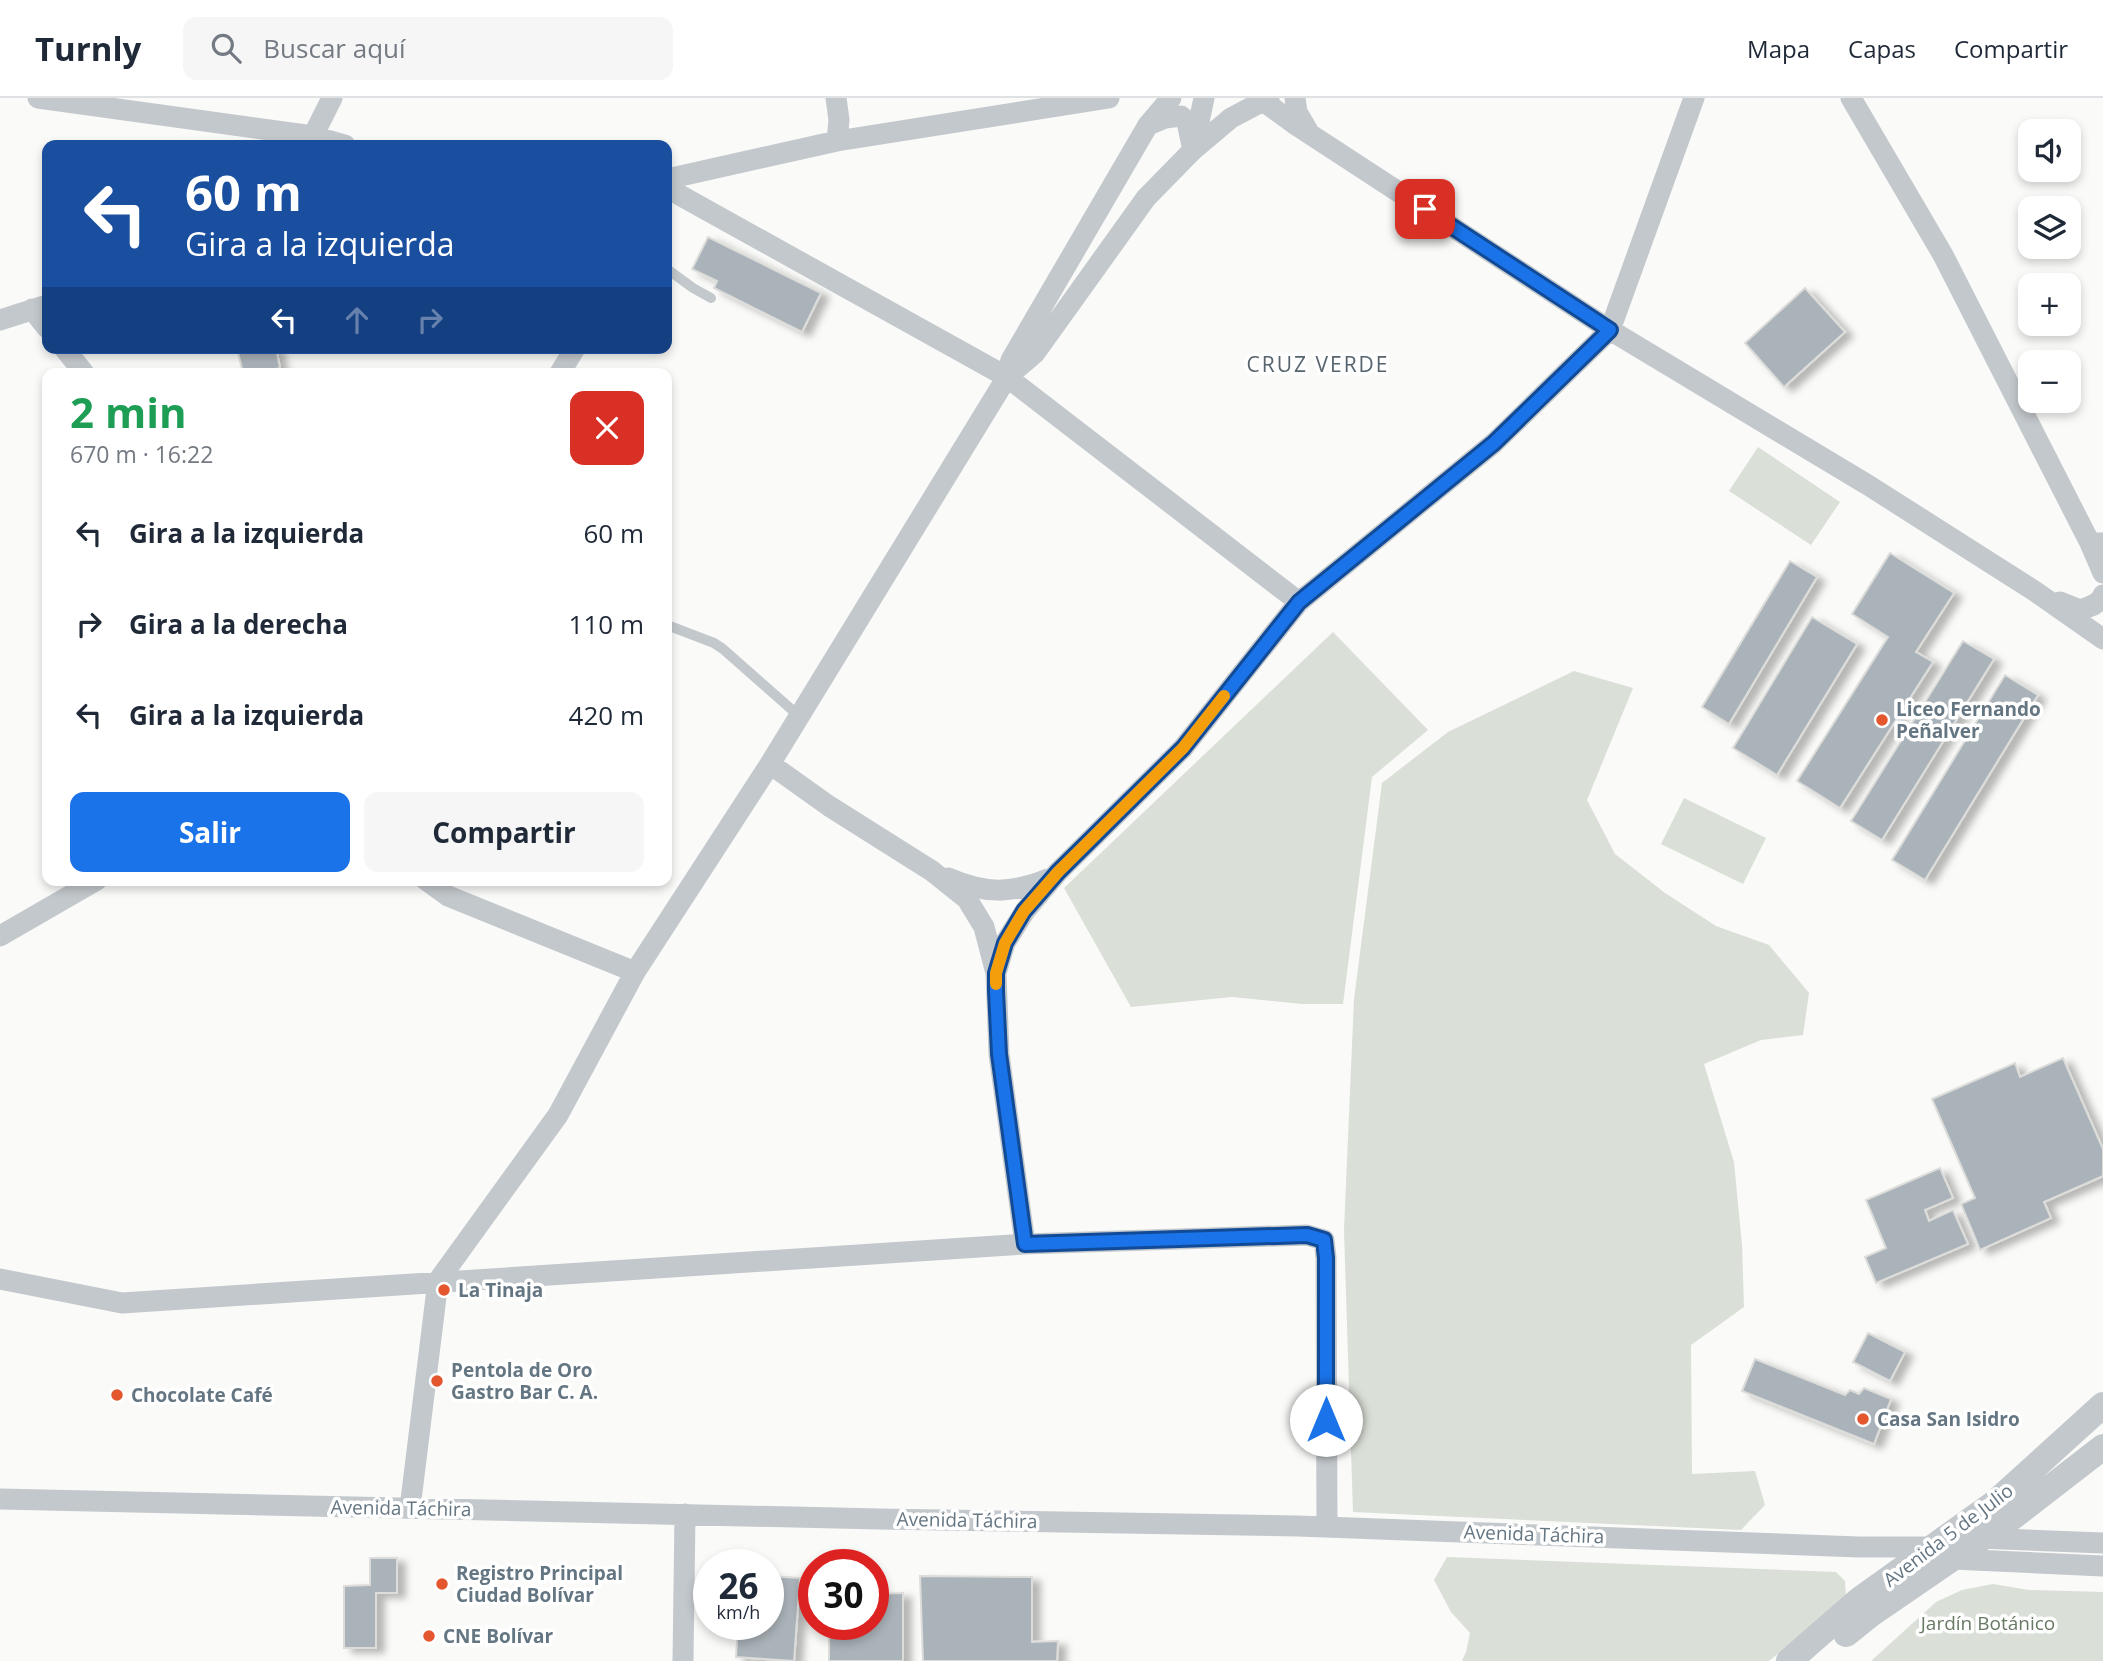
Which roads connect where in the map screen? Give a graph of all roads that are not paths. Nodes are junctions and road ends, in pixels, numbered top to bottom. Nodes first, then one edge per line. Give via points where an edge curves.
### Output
1 (38, 98) edge
2 (332, 98) edge
3 (836, 98) edge
4 (1109, 98) edge
5 (1171, 98) edge
6 (1204, 98) edge
7 (1295, 98) edge
8 (1694, 98) edge
9 (1851, 98) edge
10 (1263, 99) edge
11 (1148, 125) junction
12 (1309, 133) junction
13 (306, 140) edge
14 (312, 140) edge
15 (837, 141) junction
16 (1193, 150) junction
17 (672, 178) edge
18 (672, 191) edge
19 (672, 273) edge
20 (711, 298) dead end
21 (40, 307) edge
22 (0, 320) edge
23 (1610, 330) junction
24 (69, 354) edge
25 (80, 368) edge
26 (1007, 377) junction
27 (2097, 543) edge
28 (2103, 573) edge
29 (2036, 592) junction
30 (2103, 595) edge
31 (1299, 602) junction
32 (672, 627) edge
33 (2103, 639) edge
34 (799, 716) junction
35 (770, 764) junction
36 (932, 872) junction
37 (1053, 877) junction
38 (87, 886) edge
39 (435, 886) edge
40 (0, 936) edge
41 (635, 972) junction
42 (996, 973) junction
43 (1025, 1244) junction
44 (0, 1279) edge
45 (438, 1281) junction
46 (2103, 1405) edge
47 (2103, 1447) edge
48 (0, 1499) edge
49 (410, 1508) junction
50 (685, 1514) junction
51 (1326, 1526) junction
52 (1984, 1537) junction
53 (2103, 1543) edge
54 (1943, 1553) junction
55 (2103, 1566) edge
56 (683, 1661) edge
57 (1789, 1661) edge
58 (1816, 1661) edge

1 - 13 street
2 - 14 street
3 - 15 street
4 - 15 street
5 - 11 street
6 - 16 street
7 - 12 street
8 - 23 street
9 - 27 street via 1943,255
10 - 12 street
10 - 16 street
11 - 16 street via 1181,116 1187,122
11 - 26 street via 1011,360
12 - 23 street
15 - 17 street
16 - 26 street via 1146,198 1035,353
18 - 26 street
19 - 20 lane
21 - 22 street
23 - 29 street
23 - 31 street via 1494,443
24 - 25 street
26 - 31 street
26 - 34 street
27 - 28 street
29 - 30 street via 2080,610
29 - 33 street
31 - 37 street via 1183,748
32 - 34 lane via 723,649
34 - 35 street
35 - 36 street
35 - 41 street
36 - 37 street via 967,887 1002,891 1024,889
36 - 42 street via 967,899 984,927
37 - 42 street via 1024,911 1005,943
38 - 40 street
39 - 41 street
41 - 45 street via 558,1115
42 - 43 street via 999,1054
43 - 45 street
43 - 51 street via 1307,1235 1324,1240
44 - 45 street via 122,1303
45 - 49 street
46 - 54 street, Avenida 5 de Julio
47 - 52 street, Avenida 5 de Julio
48 - 49 street, Avenida Táchira
49 - 50 street, Avenida Táchira
50 - 51 street, Avenida Táchira
50 - 56 street
51 - 54 street, Avenida Táchira
52 - 53 street
52 - 54 street, Avenida 5 de Julio
54 - 55 street, Avenida Táchira
54 - 57 street, Avenida 5 de Julio via 1859,1600
54 - 58 street, Avenida 5 de Julio

